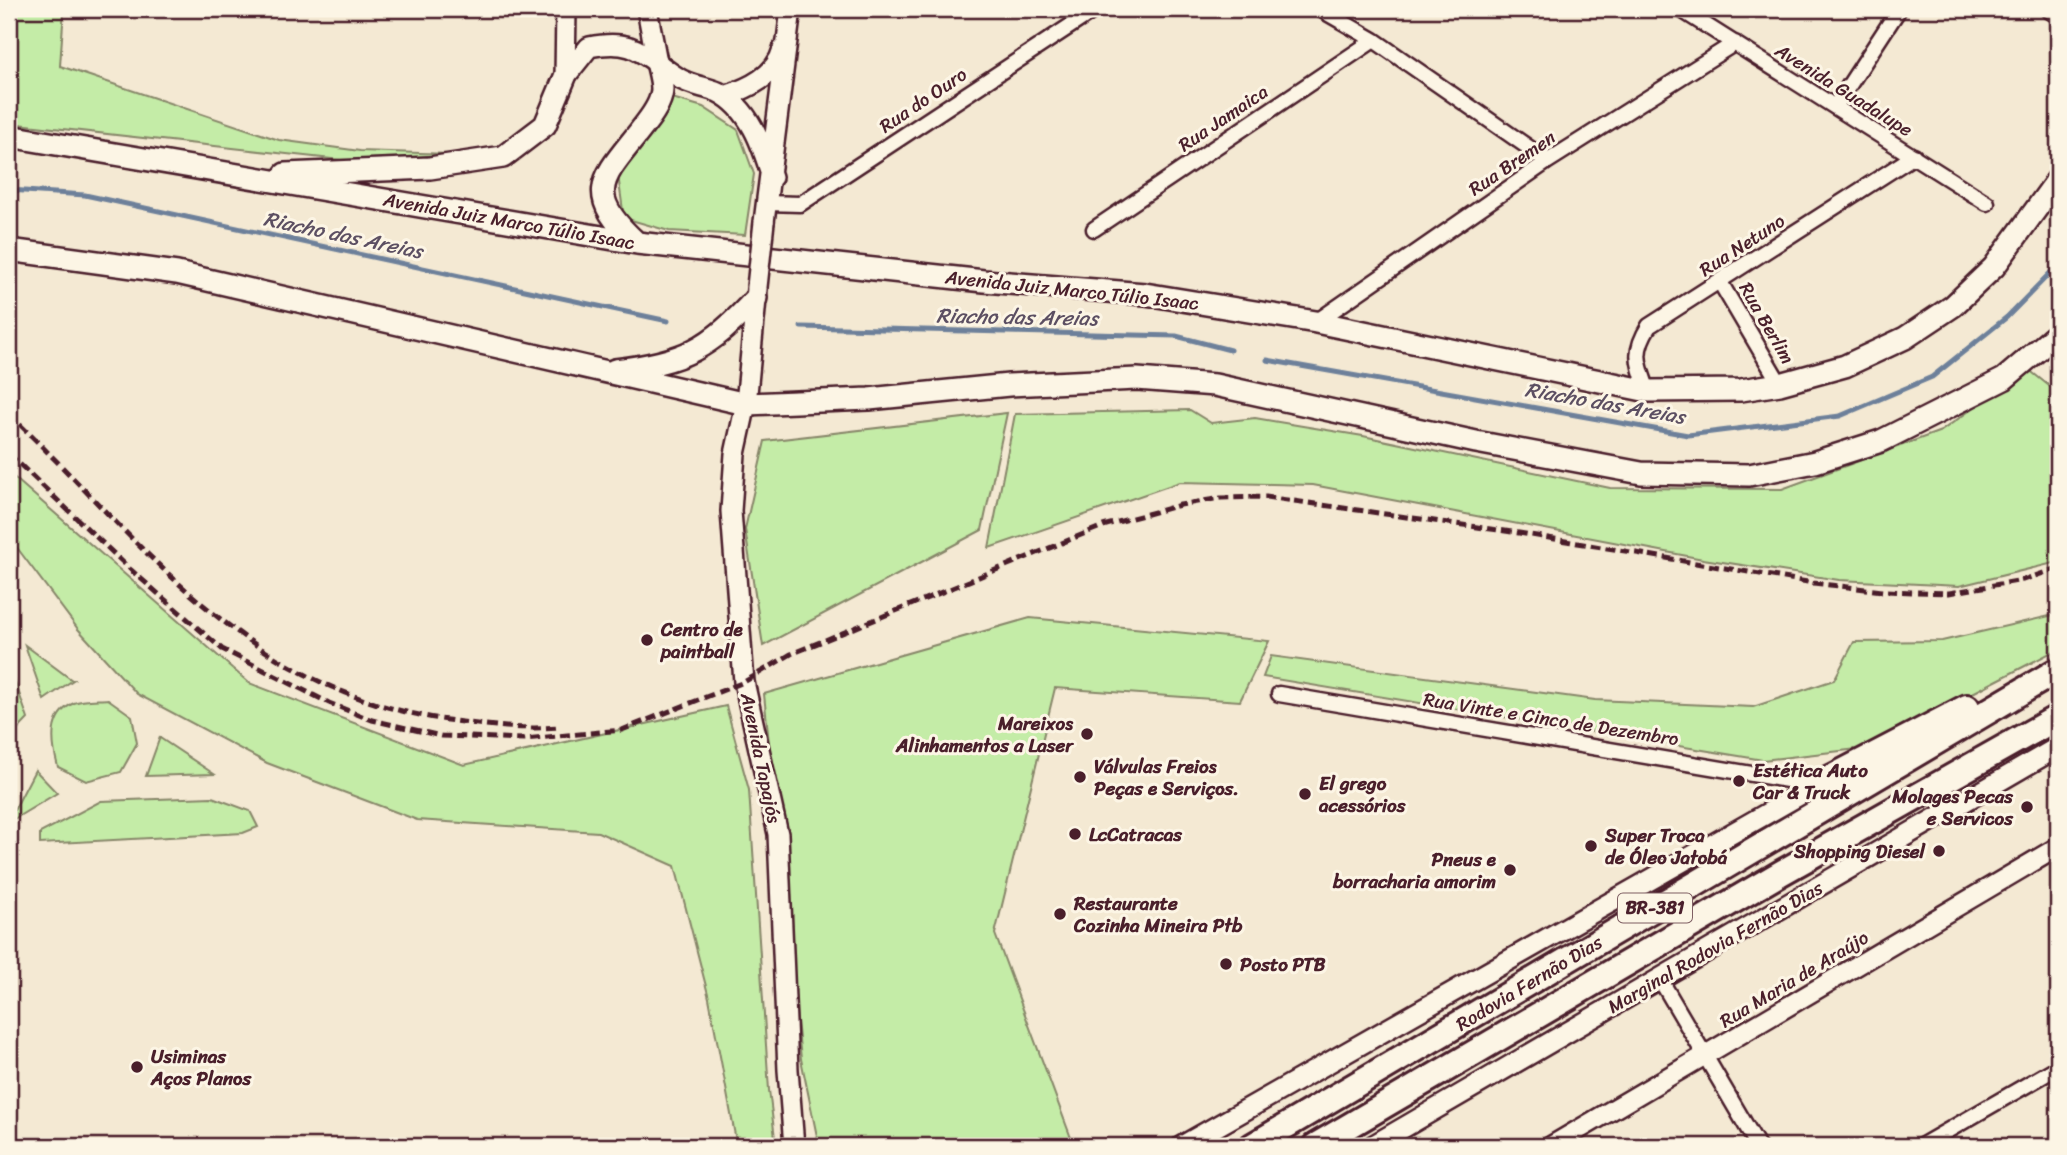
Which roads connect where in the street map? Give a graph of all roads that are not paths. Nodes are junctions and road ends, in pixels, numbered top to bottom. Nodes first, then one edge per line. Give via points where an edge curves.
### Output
1 (566, 9) edge
2 (647, 9) edge
3 (1096, 9) edge
4 (1320, 9) edge
5 (1680, 9) edge
6 (1899, 9) edge
7 (2047, 9) edge
8 (790, 15) edge
9 (2058, 16) edge
10 (1374, 40) junction
11 (1735, 43) junction
12 (657, 62) junction
13 (565, 77) junction
14 (725, 96) junction
15 (1835, 107) junction
16 (9, 136) edge
17 (1914, 156) junction
18 (1548, 161) junction
19 (241, 176) junction
20 (772, 177) junction
21 (2058, 179) edge
22 (1987, 203) dead end
23 (765, 213) junction
24 (1094, 229) dead end
25 (637, 243) junction
26 (9, 250) edge
27 (1720, 282) junction
28 (757, 292) junction
29 (1316, 322) junction
30 (2058, 333) edge
31 (599, 372) junction
32 (1780, 384) junction
33 (1648, 391) junction
34 (746, 404) junction
35 (2058, 661) edge
36 (2058, 670) edge
37 (1279, 694) dead end
38 (2058, 717) edge
39 (2056, 754) edge
40 (1817, 785) junction
41 (2058, 847) edge
42 (1660, 979) junction
43 (1706, 1056) junction
44 (2058, 1067) edge
45 (794, 1146) edge
46 (1182, 1146) edge
47 (1252, 1146) edge
48 (1315, 1146) edge
49 (1372, 1146) edge
50 (1551, 1146) edge
51 (1758, 1146) edge
52 (1921, 1146) edge

1 - 13 main road
2 - 12 main road
3 - 23 street, Rua do Ouro via 800,204
4 - 10 street
5 - 11 street, Avenida Guadalupe
6 - 15 street
7 - 9 street
8 - 14 main road via 780,60 751,87
8 - 20 main road
10 - 18 street
10 - 24 street, Rua Jamaica
11 - 15 street, Avenida Guadalupe
11 - 18 street, Rua Bremen
12 - 13 main road via 630,45 614,42 589,47
12 - 14 main road via 689,85
12 - 25 main road via 662,90 655,110 609,169 603,187 605,206 614,222
13 - 19 main road via 545,125 503,157 430,168
14 - 20 main road via 754,130
15 - 17 street, Avenida Guadalupe
16 - 19 main road, Avenida Juiz Marco Túlio Isaac
17 - 22 street, Avenida Guadalupe
17 - 27 street, Rua Netuno
18 - 29 street, Rua Bremen
19 - 25 main road, Avenida Juiz Marco Túlio Isaac
20 - 23 main road, Avenida Tapajós
21 - 32 main road, Avenida Juiz Marco Túlio Isaac via 1994,267 1953,306 1905,338 1845,366
23 - 28 main road, Avenida Tapajós, bridge
25 - 29 main road, Avenida Juiz Marco Túlio Isaac via 1145,294
26 - 31 main road via 177,273
27 - 32 street, Rua Berlim
27 - 33 street, Rua Netuno via 1648,326 1637,345
28 - 31 main road via 728,329 696,351 647,366
28 - 34 main road, Avenida Tapajós
29 - 33 main road, Avenida Juiz Marco Túlio Isaac
30 - 34 main road via 2004,379 1881,441 1815,462 1749,475 1641,472 1476,442 1215,385 1150,380
31 - 34 main road
32 - 33 main road, Avenida Juiz Marco Túlio Isaac via 1741,390
34 - 45 main road, Avenida Tapajós via 735,454 731,511 744,682 778,834
35 - 40 highway
36 - 47 highway, Rodovia Fernão Dias / BR-381
37 - 40 street, Rua Vinte e Cinco de Dezembro
38 - 48 highway, Rodovia Fernão Dias / BR-381
39 - 42 main road, Marginal Rodovia Fernão Dias
40 - 46 main road, BR-381
41 - 43 street, Rua Maria de Araújo
42 - 43 street
42 - 49 main road, Marginal Rodovia Fernão Dias
43 - 50 street, Rua Maria de Araújo
43 - 51 street
44 - 52 street

